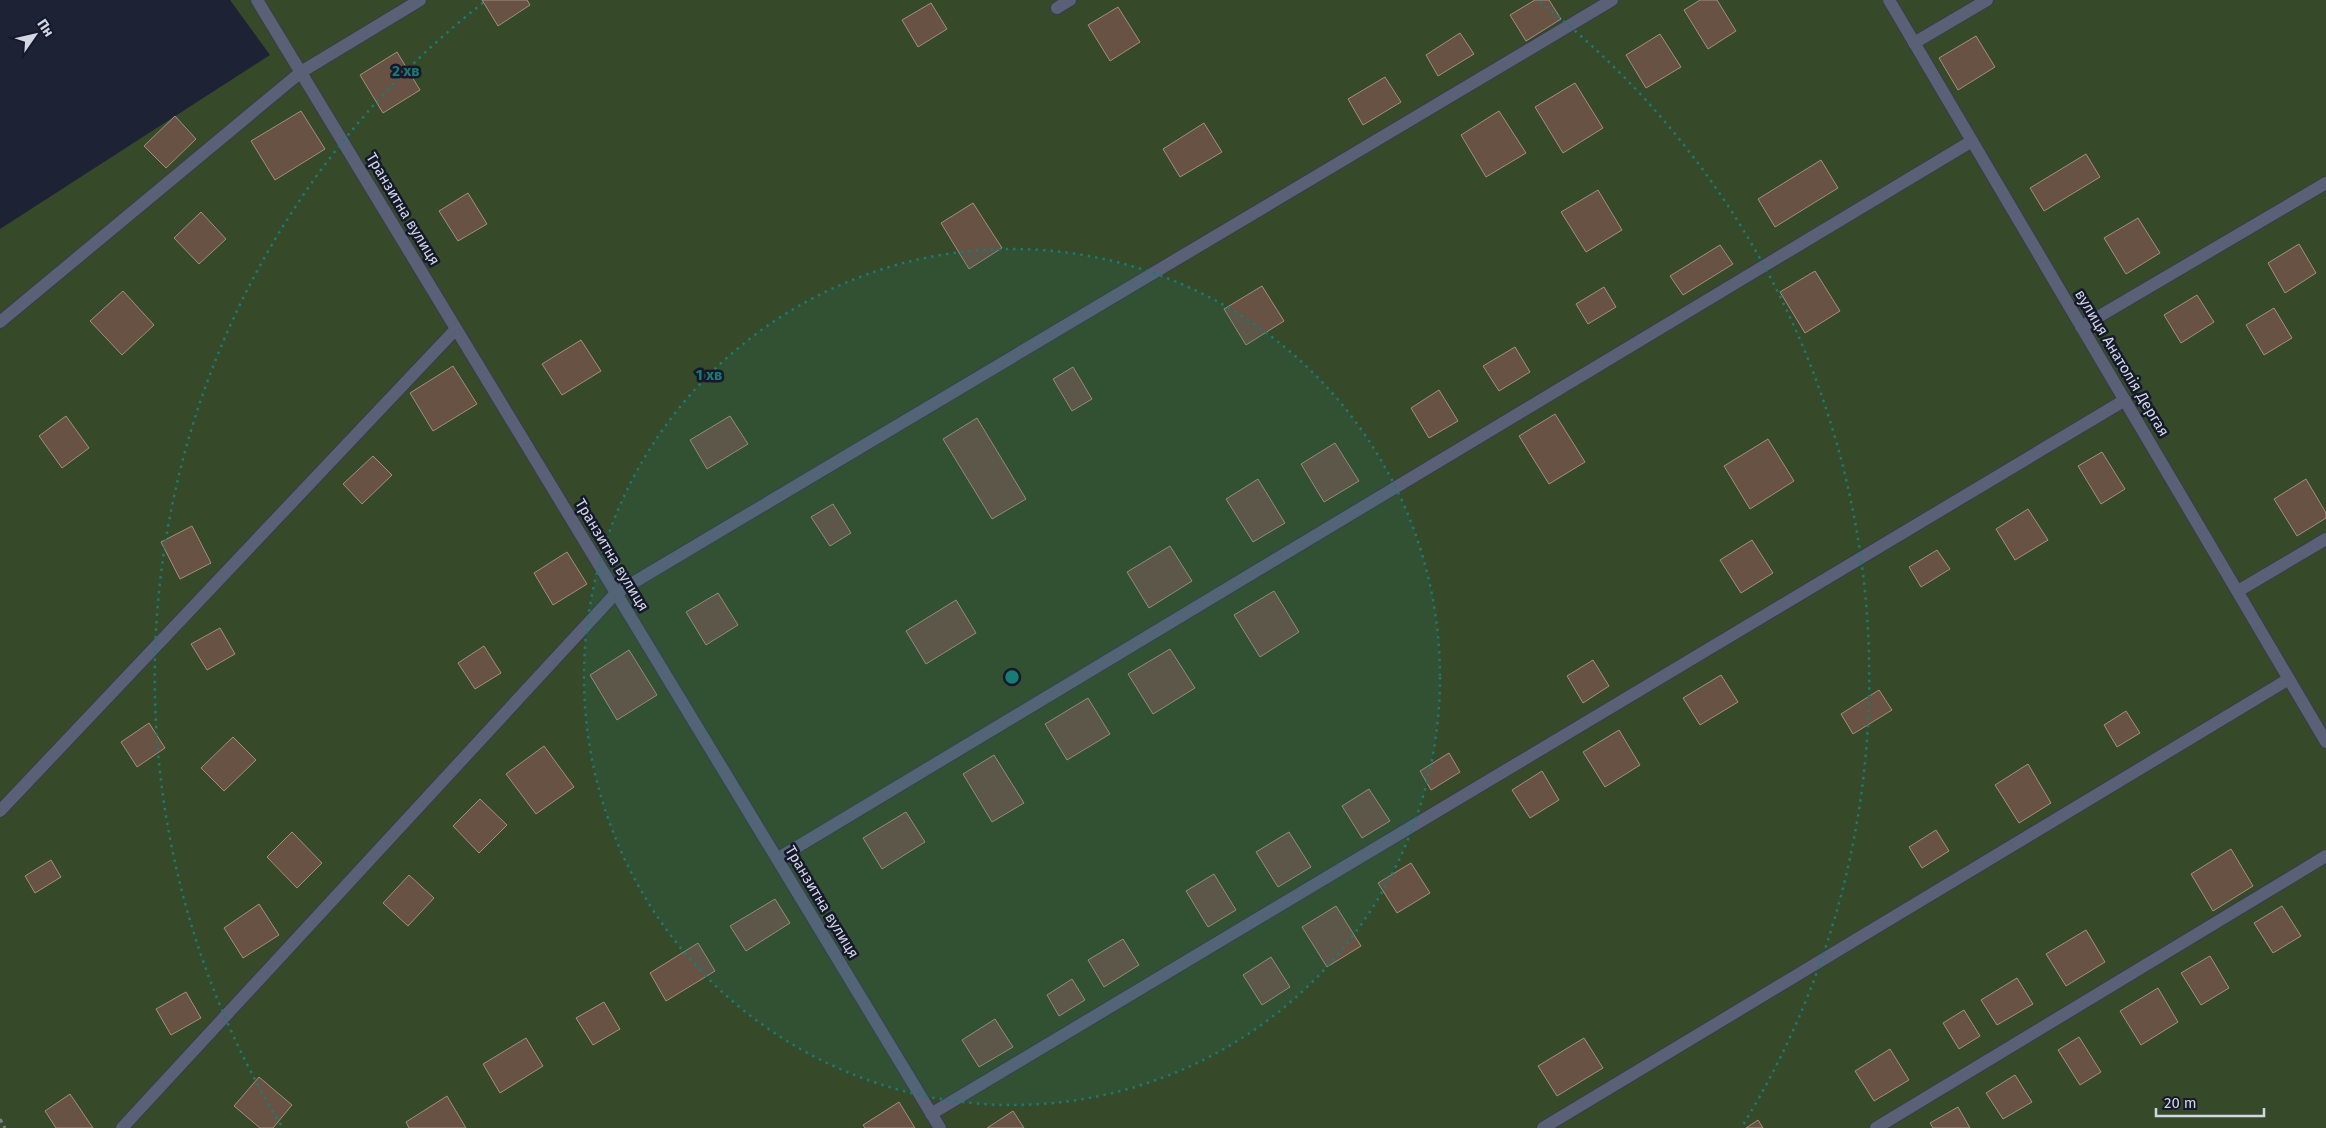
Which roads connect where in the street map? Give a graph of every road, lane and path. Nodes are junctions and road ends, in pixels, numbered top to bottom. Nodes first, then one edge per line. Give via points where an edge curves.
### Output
1 (257, 0) edge
2 (420, 0) edge
3 (1070, 0) edge
4 (1612, 0) edge
5 (1889, 0) edge
6 (1987, 0) edge
7 (1057, 8) dead end
8 (1914, 43) junction
9 (301, 72) junction
10 (1972, 141) junction
11 (2326, 183) edge
12 (0, 322) edge
13 (2081, 326) junction
14 (456, 329) junction
15 (2125, 400) junction
16 (2326, 540) edge
17 (2238, 591) junction
18 (616, 593) junction
19 (2289, 679) junction
20 (2326, 742) edge
21 (0, 811) edge
22 (2326, 856) edge
23 (777, 859) junction
24 (931, 1114) junction
25 (0, 1119) edge
26 (5, 1128) edge
27 (122, 1128) edge
28 (940, 1128) edge
29 (1544, 1128) edge
30 (1876, 1128) edge

1 - 9 street, Транзитна вулиця
2 - 9 street
3 - 7 street
4 - 18 street
5 - 8 street, вулиця Анатолія Дергая
6 - 8 street
8 - 10 street, вулиця Анатолія Дергая
9 - 12 street
9 - 14 street, Транзитна вулиця
10 - 13 street, вулиця Анатолія Дергая
10 - 23 street
11 - 13 street
13 - 15 street, вулиця Анатолія Дергая
14 - 18 street, Транзитна вулиця
14 - 21 street
15 - 17 street, вулиця Анатолія Дергая
15 - 24 street
16 - 17 street
17 - 19 street, вулиця Анатолія Дергая
18 - 23 street, Транзитна вулиця
18 - 27 street
19 - 20 street, вулиця Анатолія Дергая
19 - 29 street
22 - 30 street
23 - 24 street, Транзитна вулиця
24 - 28 street, Транзитна вулиця
25 - 26 path

